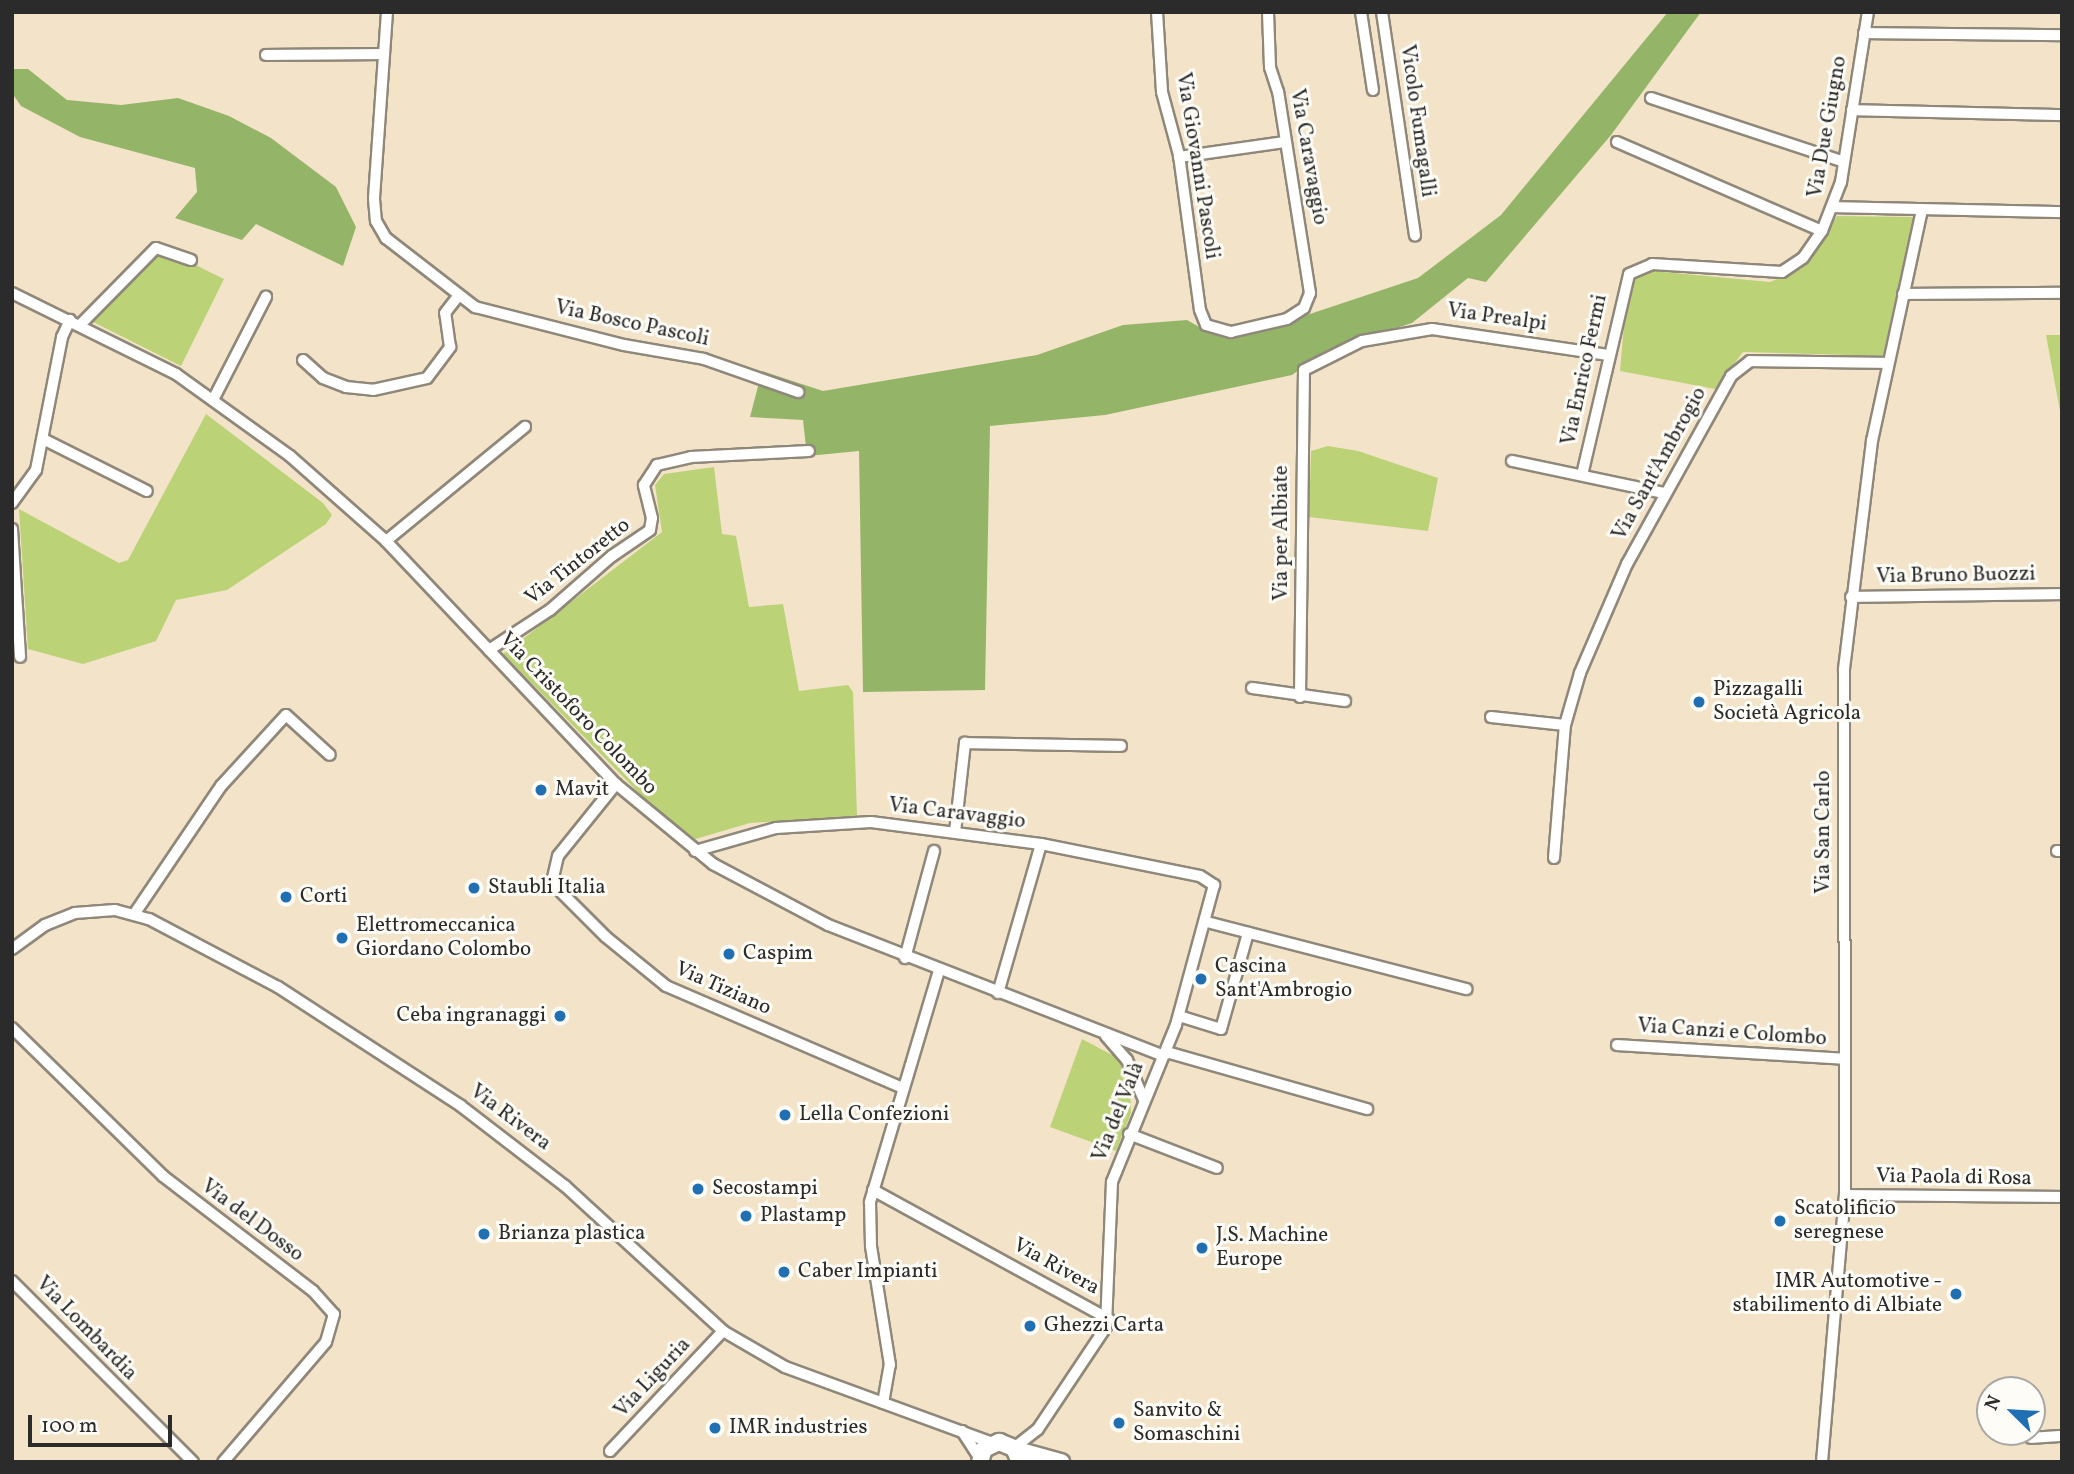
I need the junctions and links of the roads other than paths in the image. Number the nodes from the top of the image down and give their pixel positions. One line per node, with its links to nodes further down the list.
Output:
1 (387, 12): 9 (street, Via Bosco Pascoli)
2 (1157, 12): 17 (street, Via Giovanni Pascoli)
3 (1268, 12): 15 (street, Via Caravaggio)
4 (1361, 12): 11 (street)
5 (1382, 12): 23 (street, Vicolo Fumagalli)
6 (1868, 12): 7 (street, Via Due Giugno)
7 (1864, 33): 8 (street); 13 (street, Via Due Giugno)
8 (2062, 35)
9 (384, 54): 10 (street); 29 (street, Via Bosco Pascoli)
10 (266, 55)
11 (1373, 90)
12 (1651, 98): 18 (street)
13 (1852, 110): 14 (street); 18 (street, Via Due Giugno)
14 (2062, 115)
15 (1285, 142): 17 (street); 32 (street, Via Caravaggio)
16 (1617, 142): 22 (street)
17 (1179, 157): 32 (street, Via Giovanni Pascoli)
18 (1844, 162): 19 (street, Via Due Giugno)
19 (1834, 207): 20 (street); 22 (street, Via Due Giugno)
20 (1922, 209): 21 (street); 28 (street, Via San Carlo)
21 (2062, 212)
22 (1822, 231): 25 (street, Via Due Giugno)
23 (1415, 236)
24 (191, 260): 31 (street)
25 (1629, 274): 33 (street, Via Enrico Fermi)
26 (12, 293): 31 (street, Via Cristoforo Colombo)
27 (2062, 293): 28 (street)
28 (1903, 294): 35 (street, Via San Carlo)
29 (459, 295): 34 (street); 37 (street, Via Bosco Pascoli)
30 (266, 297): 38 (street)
31 (75, 322): 38 (street, Via Cristoforo Colombo); 40 (street)
32 (1206, 325)
33 (1608, 355): 36 (street, Via Prealpi); 43 (street, Via Enrico Fermi)
34 (303, 360)
35 (1888, 363): 45 (street, Via Sant'Ambrogio); 50 (street, Via San Carlo)
36 (1304, 370): 54 (street, Via per Albiate)
37 (798, 391)
38 (214, 398): 48 (street, Via Cristoforo Colombo)
39 (526, 426): 48 (street)
40 (43, 439): 44 (street); 46 (street)
41 (809, 451): 51 (street, Via Tintoretto)
42 (1513, 461): 43 (street)
43 (1582, 475): 45 (street)
44 (148, 491)
45 (1664, 493): 57 (street, Via Sant'Ambrogio)
46 (12, 503)
47 (12, 529): 52 (street)
48 (386, 541): 51 (street, Via Cristoforo Colombo)
49 (2062, 594): 50 (street, Via Bruno Buozzi)
50 (1851, 597): 80 (street, Via San Carlo)
51 (489, 650): 60 (street, Via Cristoforo Colombo)
52 (20, 657)
53 (1252, 688): 54 (street)
54 (1300, 697): 55 (street)
55 (1345, 701)
56 (1491, 717): 57 (street)
57 (1565, 724): 65 (street)
58 (1121, 746): 61 (street)
59 (330, 755): 67 (street)
60 (616, 784): 63 (street, Via Cristoforo Colombo); 81 (street, Via Tiziano)
61 (955, 832): 62 (street, Via Caravaggio); 63 (street, Via Caravaggio)
62 (1041, 844): 66 (street, Via Caravaggio); 74 (street)
63 (695, 851): 71 (street, Via Cristoforo Colombo)
64 (934, 851): 71 (street)
65 (1554, 858)
66 (1212, 883): 68 (street, Via del Valà)
67 (135, 913): 70 (street, Via Rivera); 91 (street, Via Rivera)
68 (1206, 922): 69 (street); 75 (street, Via del Valà)
69 (1248, 933): 73 (street); 75 (street)
70 (12, 949)
71 (905, 958): 72 (street, Via Cristoforo Colombo)
72 (939, 971): 74 (street, Via Cristoforo Colombo); 81 (street)
73 (1467, 989)
74 (998, 993): 77 (street, Via Cristoforo Colombo)
75 (1179, 1016): 79 (street, Via del Valà)
76 (12, 1028): 101 (street, Via del Dosso)
77 (1104, 1034): 79 (street); 82 (street, Via Cristoforo Colombo)
78 (1617, 1045): 80 (street, Via Canzi e Colombo)
79 (1161, 1055): 82 (street, Via del Valà); 83 (street)
80 (1843, 1059): 87 (street, Via San Carlo)
81 (901, 1087): 86 (street)
82 (1144, 1100): 84 (street, Via del Valà)
83 (1367, 1109)
84 (1129, 1134): 85 (street); 90 (street, Via del Valà)
85 (1217, 1168)
86 (873, 1190): 90 (street, Via Rivera); 92 (street)
87 (1844, 1195): 88 (street, Via Paola di Rosa); 102 (street, Via San Carlo)
88 (2062, 1197)
89 (12, 1281): 100 (street, Via Lombardia)
90 (1109, 1319): 93 (street)
91 (723, 1331): 92 (street, Via Rivera); 96 (street, Via Liguria)
92 (883, 1403): 94 (street, Via Rivera)
93 (1038, 1429): 97 (street); 98 (street)
94 (962, 1432): 95 (street, Via Rivera); 99 (street)
95 (993, 1443): 97 (street); 99 (street)
96 (610, 1451)
97 (1017, 1453): 98 (street)
98 (1048, 1460)
99 (980, 1461)
100 (194, 1462)
101 (223, 1462)
102 (1822, 1462)

